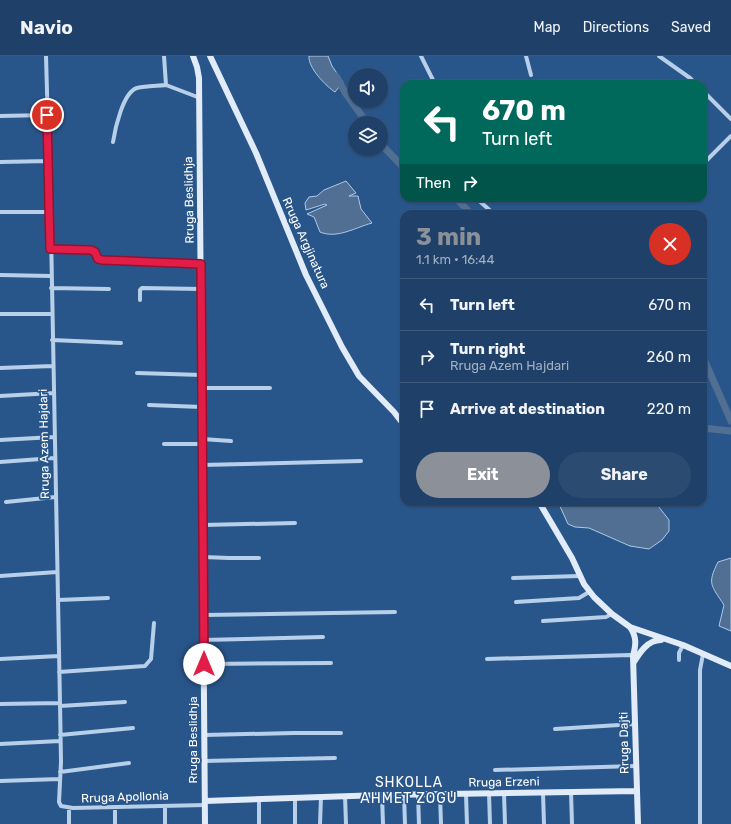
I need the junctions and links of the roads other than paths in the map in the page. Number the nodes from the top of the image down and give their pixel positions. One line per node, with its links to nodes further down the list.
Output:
1 (46, 56): 14 (street, Rruga Azem Hajdari)
2 (164, 56): 11 (street)
3 (193, 56): 13 (street, Rruga Beslidhja)
4 (210, 56): 48 (street, Rruga Argjinatura)
5 (421, 56): 9 (street)
6 (526, 56): 8 (street)
7 (659, 56): 10 (street)
8 (531, 75)
9 (433, 80)
10 (692, 80)
11 (166, 85): 13 (street); 18 (street)
12 (707, 95): 16 (street)
13 (200, 98): 27 (street, Rruga Beslidhja)
14 (47, 115): 15 (street); 19 (street, Rruga Azem Hajdari)
15 (0, 116)
16 (731, 119)
17 (731, 136): 20 (street)
18 (113, 142)
19 (48, 160): 21 (street); 25 (street, Rruga Azem Hajdari)
20 (707, 160)
21 (0, 162)
22 (480, 202): 23 (street)
23 (490, 210)
24 (0, 212): 25 (street)
25 (50, 212): 26 (street, Rruga Azem Hajdari)
26 (50, 249): 27 (street); 29 (street, Rruga Azem Hajdari)
27 (201, 264): 32 (street, Rruga Beslidhja)
28 (0, 275): 29 (street)
29 (51, 276): 30 (street, Rruga Azem Hajdari)
30 (51, 288): 31 (street); 35 (street, Rruga Azem Hajdari)
31 (109, 289)
32 (201, 289): 33 (street); 41 (street, Rruga Beslidhja)
33 (140, 300)
34 (0, 314): 35 (street)
35 (51, 314): 36 (street, Rruga Azem Hajdari)
36 (52, 340): 37 (street); 38 (street, Rruga Azem Hajdari)
37 (121, 343)
38 (52, 366): 39 (street); 44 (street, Rruga Azem Hajdari)
39 (0, 368)
40 (137, 373): 41 (street)
41 (202, 375): 42 (street, Rruga Beslidhja)
42 (202, 388): 43 (street); 47 (street, Rruga Beslidhja)
43 (270, 388)
44 (53, 393): 45 (street); 49 (street, Rruga Azem Hajdari)
45 (0, 396)
46 (149, 405): 47 (street)
47 (202, 407): 52 (street, Rruga Beslidhja)
48 (400, 421)
49 (54, 437): 50 (street); 54 (street, Rruga Azem Hajdari)
50 (0, 440)
51 (230, 441): 52 (street)
52 (202, 442): 53 (street); 57 (street, Rruga Beslidhja)
53 (164, 444)
54 (54, 458): 56 (street); 58 (street, Rruga Azem Hajdari)
55 (361, 461): 57 (street)
56 (0, 462)
57 (202, 465): 62 (street, Rruga Beslidhja)
58 (55, 497): 59 (street); 65 (street, Rruga Azem Hajdari)
59 (6, 502)
60 (541, 506): 67 (street)
61 (294, 523): 62 (street)
62 (203, 525): 63 (street, Rruga Beslidhja)
63 (203, 557): 64 (street); 75 (street, Rruga Beslidhja)
64 (259, 558)
65 (57, 572): 66 (street); 71 (street, Rruga Azem Hajdari)
66 (0, 576)
67 (580, 576): 68 (street); 69 (street)
68 (513, 578)
69 (589, 592): 72 (street); 74 (street)
70 (108, 598): 71 (street)
71 (58, 600): 87 (street, Rruga Azem Hajdari)
72 (516, 602)
73 (395, 612): 75 (street)
74 (612, 614): 76 (street); 78 (street)
75 (203, 615): 81 (street, Rruga Beslidhja)
76 (542, 621)
77 (154, 623): 95 (street)
78 (630, 628): 79 (street); 82 (street)
79 (645, 633): 82 (street); 83 (street); 84 (street)
80 (323, 637): 81 (street)
81 (204, 640): 93 (street, Rruga Beslidhja)
82 (636, 640): 84 (street); 90 (street, Rruga Dajti)
83 (662, 640): 84 (street); 85 (street)
84 (648, 645): 90 (street)
85 (683, 646): 86 (street); 91 (street)
86 (703, 654): 94 (street); 151 (street)
87 (59, 656): 88 (street); 95 (street, Rruga Azem Hajdari)
88 (0, 659)
89 (487, 659): 90 (street)
90 (633, 659): 99 (street, Rruga Dajti)
91 (679, 660)
92 (331, 663): 93 (street)
93 (204, 664): 104 (street, Rruga Beslidhja)
94 (731, 666)
95 (59, 672): 98 (street, Rruga Azem Hajdari)
96 (125, 702): 98 (street)
97 (0, 704): 98 (street)
98 (60, 705): 103 (street, Rruga Azem Hajdari)
99 (635, 724): 101 (street); 110 (street, Rruga Dajti)
100 (133, 728): 103 (street)
101 (555, 729)
102 (341, 733): 104 (street)
103 (60, 735): 105 (street, Rruga Azem Hajdari)
104 (204, 735): 108 (street, Rruga Beslidhja)
105 (60, 742): 106 (street); 112 (street, Rruga Azem Hajdari)
106 (0, 744)
107 (335, 758): 108 (street)
108 (204, 761): 129 (street, Rruga Beslidhja)
109 (129, 763): 112 (street)
110 (636, 766): 111 (street); 115 (street, Rruga Dajti)
111 (495, 770)
112 (60, 772): 113 (street, Rruga Azem Hajdari)
113 (60, 779): 114 (street); 131 (street, Rruga Azem Hajdari)
114 (0, 781)
115 (636, 791): 116 (street, Rruga Erzeni); 150 (street, Rruga Dajti)
116 (571, 792): 119 (street, Rruga Erzeni); 149 (street)
117 (489, 793): 118 (street, Rruga Erzeni); 121 (street, Rruga Erzeni); 146 (street)
118 (504, 793): 119 (street, Rruga Erzeni); 147 (street)
119 (543, 793): 148 (street)
120 (440, 794): 121 (street, Rruga Erzeni); 124 (street, Rruga Erzeni); 144 (street)
121 (466, 794): 145 (street)
122 (382, 795): 123 (street, Rruga Erzeni); 125 (street, Rruga Erzeni); 141 (street)
123 (404, 795): 124 (street, Rruga Erzeni); 142 (street)
124 (418, 795): 143 (street)
125 (345, 796): 126 (street, Rruga Erzeni); 140 (street)
126 (321, 797): 127 (street, Rruga Erzeni); 139 (street)
127 (295, 799): 128 (street, Rruga Erzeni); 138 (street)
128 (259, 800): 129 (street, Rruga Erzeni); 137 (street)
129 (205, 803): 130 (street, Rruga Apollonia); 136 (street, Rruga Beslidhja)
130 (165, 806): 132 (street, Rruga Apollonia); 135 (street)
131 (69, 808): 132 (street, Rruga Apollonia); 133 (street)
132 (115, 808): 134 (street)
133 (69, 824)
134 (115, 824)
135 (165, 824)
136 (205, 824)
137 (259, 824)
138 (295, 824)
139 (320, 824)
140 (346, 824)
141 (383, 824)
142 (405, 824)
143 (419, 824)
144 (441, 824)
145 (467, 824)
146 (490, 824)
147 (505, 824)
148 (544, 824)
149 (572, 824)
150 (638, 824)
151 (700, 824)

